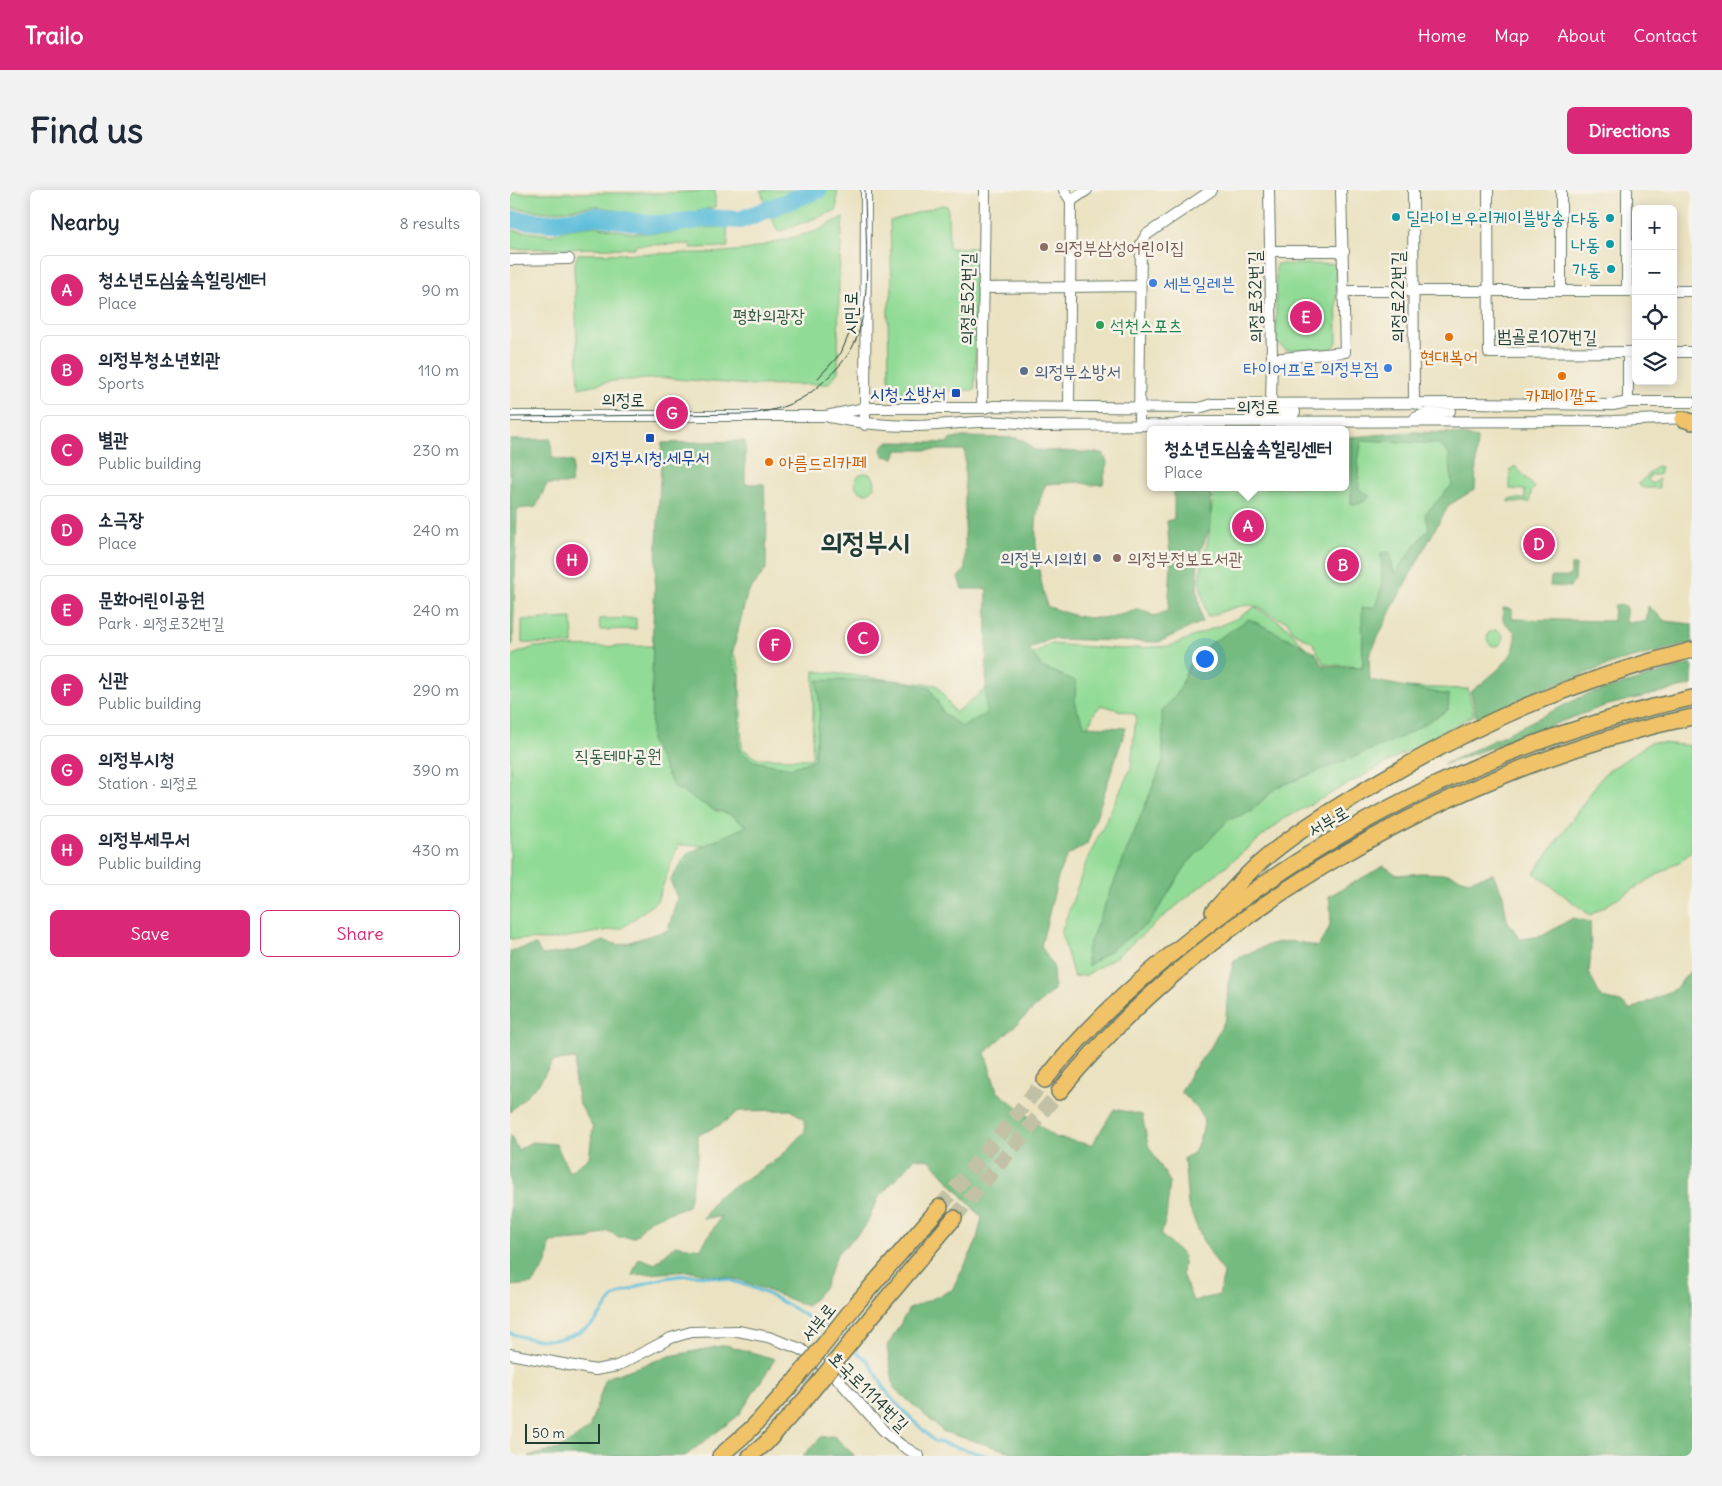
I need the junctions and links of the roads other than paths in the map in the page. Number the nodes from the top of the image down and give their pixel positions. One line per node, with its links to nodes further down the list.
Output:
1 (866, 190): 37 (street, 시민로)
2 (985, 190): 18 (street, 의정로52번길)
3 (1064, 190): 12 (street)
4 (1087, 190): 12 (street)
5 (1269, 190): 13 (street, 의정로32번길)
6 (1341, 190): 14 (street)
7 (1413, 190): 21 (street, 의정로22번길)
8 (1488, 190): 22 (street, 범골로107번길)
9 (1561, 190): 23 (street)
10 (1626, 190): 24 (street)
11 (1209, 191): 17 (street)
12 (1071, 201): 19 (street)
13 (1270, 251): 14 (street); 30 (street, 의정로32번길)
14 (1344, 251): 20 (street)
15 (569, 259): 16 (street)
16 (510, 260)
17 (1140, 286): 19 (street); 36 (street)
18 (984, 288): 19 (street); 38 (street, 의정로52번길)
19 (1070, 288): 35 (street)
20 (1344, 291): 21 (street); 30 (street)
21 (1414, 291): 22 (street); 33 (street, 의정로22번길)
22 (1489, 291): 23 (street); 27 (street, 범골로107번길)
23 (1561, 291): 24 (street)
24 (1631, 291)
25 (1677, 291): 26 (street)
26 (1692, 291)
27 (1632, 352): 31 (street)
28 (1677, 352): 29 (street)
29 (1692, 352)
30 (1272, 359): 34 (street, 의정로32번길)
31 (1628, 402): 32 (street, 의정로); 33 (street, 의정로)
32 (1692, 402)
33 (1414, 403): 34 (street, 의정로); 42 (street)
34 (1271, 404): 36 (street, 의정로); 43 (street)
35 (1069, 406): 36 (street, 의정로); 38 (street, 의정로)
36 (1138, 407): 45 (street)
37 (866, 408): 38 (street, 의정로); 40 (street, 의정로); 44 (street, 시민로)
38 (982, 408)
39 (510, 416): 40 (street, 의정로)
40 (826, 416): 44 (street, 의정로)
41 (1689, 419): 42 (street, 의정로)
42 (1406, 421): 43 (street, 의정로)
43 (1241, 422): 45 (street, 의정로)
44 (865, 425): 45 (street, 의정로)
45 (1139, 425)
46 (1692, 650): 49 (highway)
47 (1692, 698): 49 (highway, 서부로)
48 (1692, 717): 51 (highway, 서부로)
49 (1177, 949): 50 (highway, 서부로)
50 (1045, 1080)
51 (1059, 1092)
52 (940, 1206): 55 (highway, 서부로, bridge)
53 (954, 1218): 56 (highway, bridge)
54 (510, 1354): 57 (street, 호국로1114번길)
55 (721, 1454)
56 (750, 1456)
57 (919, 1456)

